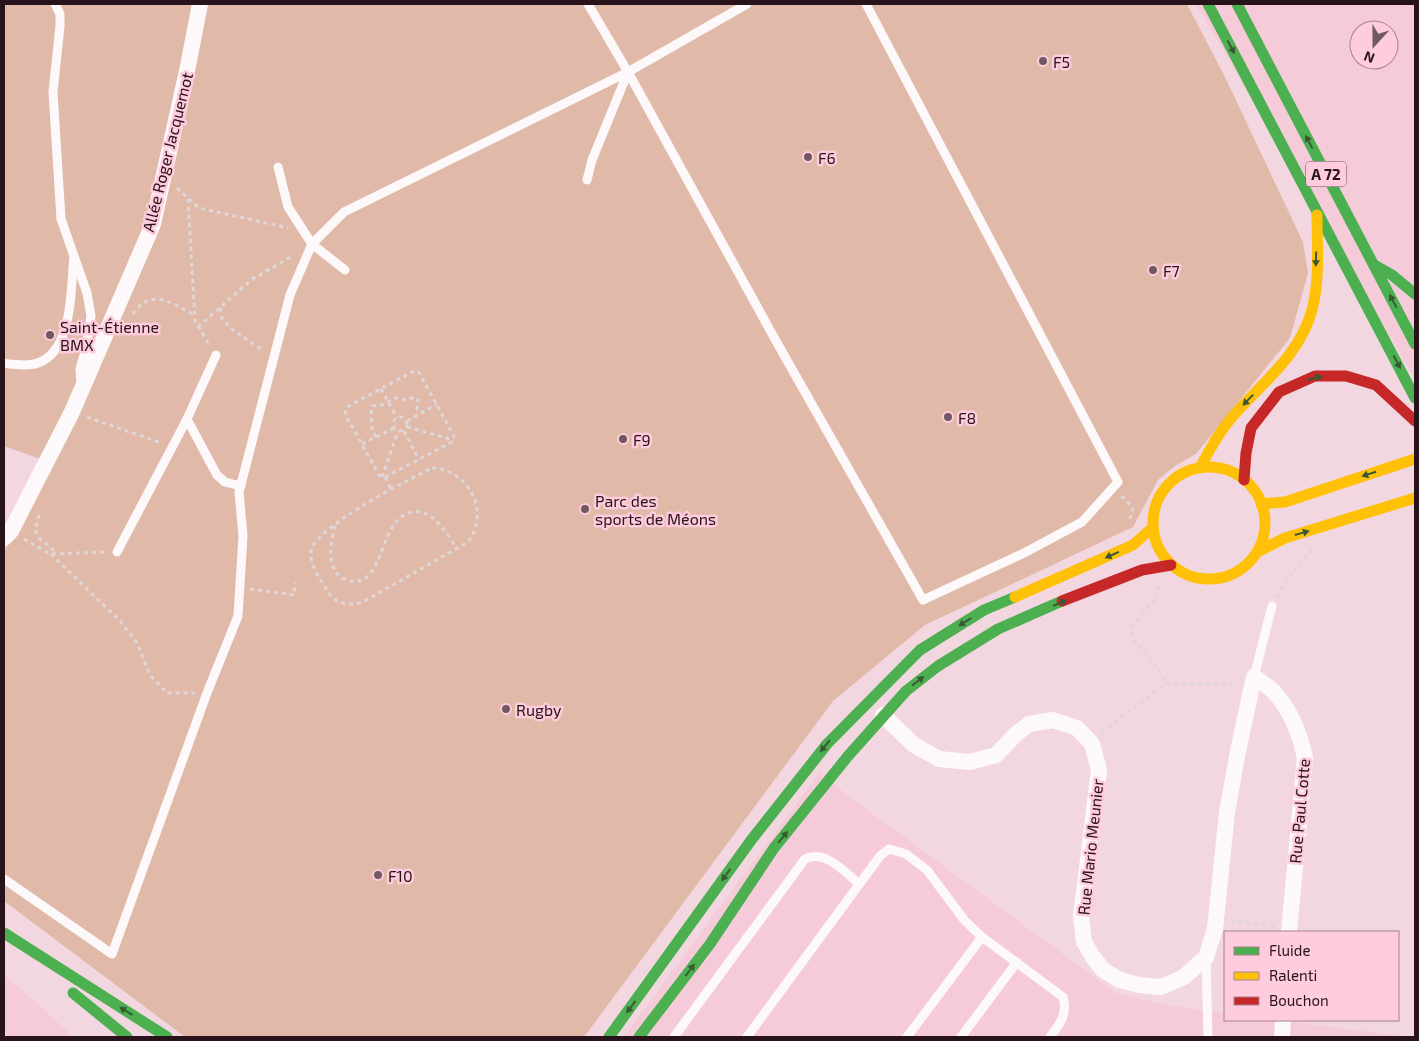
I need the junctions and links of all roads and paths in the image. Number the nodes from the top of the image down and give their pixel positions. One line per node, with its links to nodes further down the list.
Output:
1 (56, 4): 16 (lane)
2 (200, 4): 10 (street, Allée Roger Jacquemot)
3 (588, 4): 8 (lane)
4 (747, 4): 8 (lane)
5 (866, 4): 56 (lane)
6 (1208, 4): 13 (main road, A 72, one-way to 13)
7 (1237, 4): 17 (main road, A 72, one-way to 7)
8 (628, 72): 11 (lane); 15 (lane); 56 (lane)
9 (278, 167): 15 (lane)
10 (164, 176): 12 (path); 29 (street, Allée Roger Jacquemot)
11 (587, 180)
12 (188, 198): 14 (path); 21 (path)
13 (1317, 210): 30 (main road, A 72, one-way to 30); 51 (main road, one-way to 51)
14 (290, 228)
15 (312, 244): 18 (lane); 20 (path); 26 (lane)
16 (74, 255): 27 (lane); 29 (lane)
17 (1374, 266): 19 (main road); 24 (main road, A 72, one-way to 17)
18 (345, 270)
19 (1415, 294)
20 (220, 308): 23 (path); 26 (path)
21 (194, 315): 22 (path); 23 (path)
22 (129, 321)
23 (198, 326): 25 (path)
24 (1415, 344)
25 (216, 355): 37 (lane)
26 (274, 358): 54 (lane)
27 (4, 363)
28 (381, 389): 31 (path); 32 (path); 47 (path)
29 (81, 391): 63 (street, Allée Roger Jacquemot)
30 (1415, 398)
31 (388, 402): 34 (path); 36 (path); 45 (path)
32 (437, 404): 34 (path); 46 (path)
33 (86, 411): 35 (path)
34 (419, 414): 38 (path)
35 (84, 416): 40 (path); 48 (path)
36 (396, 418): 38 (path); 42 (path)
37 (187, 420): 48 (lane); 54 (lane)
38 (407, 421): 41 (path)
39 (1415, 421): 53 (main road, one-way to 39)
40 (82, 422)
41 (407, 427): 44 (path); 46 (path)
42 (394, 428): 43 (path); 45 (path)
43 (398, 431): 44 (path); 52 (path)
44 (404, 431): 50 (path)
45 (376, 437): 47 (path)
46 (454, 440): 50 (path)
47 (362, 444): 52 (path)
48 (172, 447): 66 (lane)
49 (1415, 459): 58 (main road, one-way to 58)
50 (419, 460): 52 (path)
51 (1200, 468): 53 (main road); 62 (main road)
52 (383, 477): 55 (path)
53 (1244, 480): 58 (main road)
54 (241, 486): 77 (lane)
55 (391, 489): 61 (path); 65 (path)
56 (1105, 497): 60 (path)
57 (1415, 498): 67 (main road, one-way to 57)
58 (1261, 504): 67 (main road)
59 (42, 508): 68 (path)
60 (1128, 524)
61 (335, 525): 65 (path); 65 (path)
62 (1152, 528): 70 (main road); 91 (main road, one-way to 91)
63 (7, 534): 69 (path)
64 (1313, 548): 74 (path)
65 (456, 549)
66 (117, 552): 68 (path)
67 (1257, 552): 70 (main road)
68 (57, 553): 69 (path)
69 (51, 554): 77 (path)
70 (1171, 565): 78 (main road, one-way to 70)
71 (295, 582): 73 (path)
72 (1153, 585): 76 (path)
73 (253, 589)
74 (1272, 606): 75 (lane)
75 (1253, 681): 76 (path); 82 (street, Rue Mario Meunier); 83 (street, Rue Paul Cotte)
76 (1166, 683): 79 (path)
77 (207, 693): 80 (lane)
78 (883, 715): 79 (street); 92 (main road, one-way to 78)
79 (1090, 741): 86 (street, Rue Mario Meunier)
80 (4, 879)
81 (859, 884): 85 (lane); 93 (lane); 94 (lane)
82 (1217, 906): 83 (path); 86 (street, Rue Mario Meunier)
83 (1289, 930)
84 (4, 935): 89 (main road); 90 (main road, one-way to 84)
85 (982, 937): 87 (lane); 95 (lane)
86 (1206, 957): 98 (lane)
87 (1017, 962): 96 (lane); 97 (lane)
88 (1283, 1021): 99 (street)
89 (127, 1037)
90 (167, 1037)
91 (609, 1037)
92 (639, 1037)
93 (674, 1037)
94 (747, 1037)
95 (907, 1037)
96 (961, 1037)
97 (1050, 1037)
98 (1208, 1037)
99 (1282, 1037)

